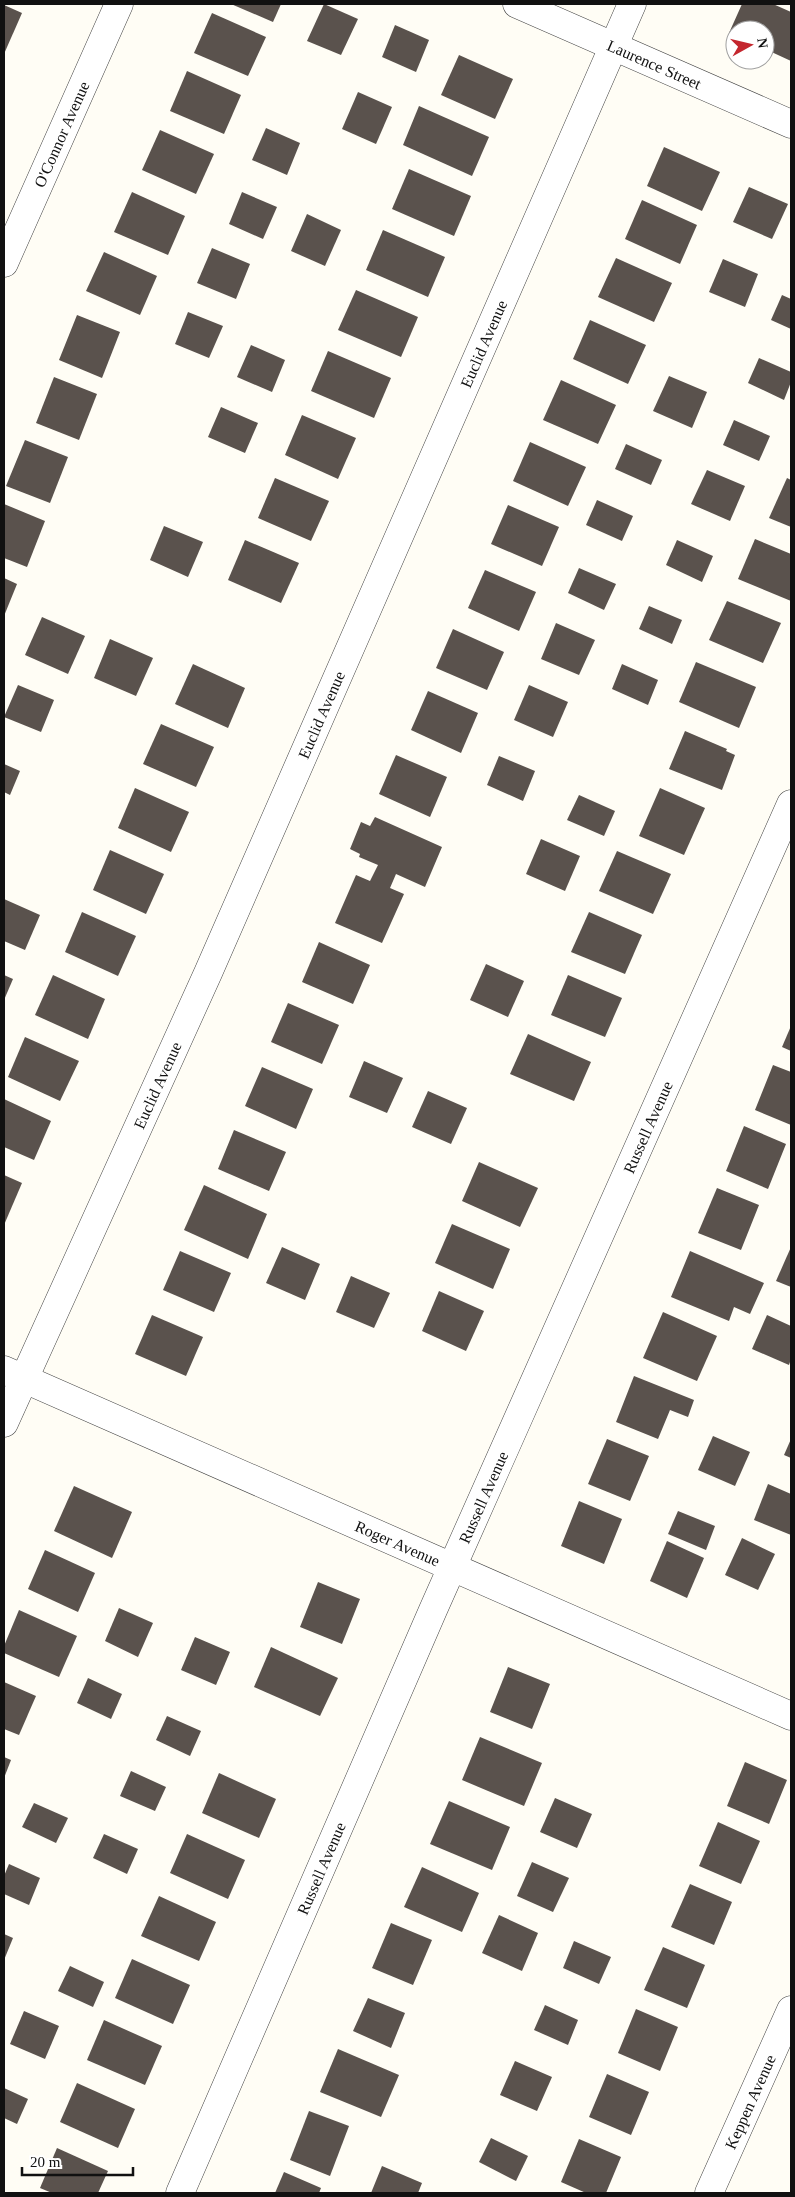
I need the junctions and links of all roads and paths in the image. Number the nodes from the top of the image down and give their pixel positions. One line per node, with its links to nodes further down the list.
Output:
1 (119, 4): 6 (street, O'Connor Avenue)
2 (517, 4): 4 (street, Laurence Street)
3 (632, 4): 4 (street, Euclid Avenue)
4 (613, 46): 5 (street, Laurence Street); 8 (street, Euclid Avenue)
5 (791, 124)
6 (4, 263)
7 (791, 804): 10 (street, Russell Avenue)
8 (14, 1374): 9 (street, Euclid Avenue); 10 (street, Roger Avenue)
9 (4, 1422)
10 (452, 1567): 11 (street, Roger Avenue); 13 (street, Russell Avenue)
11 (791, 1716)
12 (791, 2010): 14 (street, Keppen Avenue)
13 (180, 2193)
14 (710, 2193)

